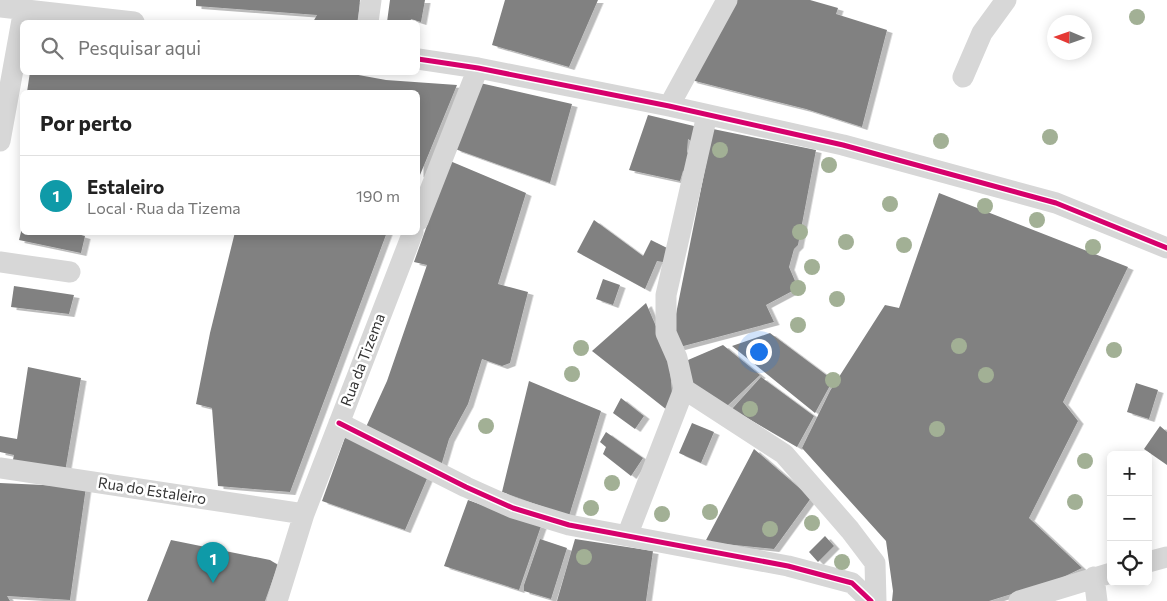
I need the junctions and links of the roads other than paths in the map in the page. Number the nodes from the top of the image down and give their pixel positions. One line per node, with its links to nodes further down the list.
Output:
1 (371, 0): 8 (street)
2 (727, 0): 13 (street)
3 (1006, 0): 12 (street)
4 (0, 7): 5 (street)
5 (24, 9): 6 (street); 7 (street)
6 (22, 20)
7 (117, 20)
8 (368, 20)
9 (20, 31): 15 (street)
10 (420, 59): 11 (street)
11 (478, 68): 13 (street); 16 (street)
12 (963, 77)
13 (669, 106): 14 (street)
14 (707, 115): 18 (street); 21 (street)
15 (0, 142)
16 (420, 216)
17 (412, 235): 22 (street, Rua da Tizema)
18 (1167, 248)
19 (0, 262): 20 (street)
20 (70, 272)
21 (684, 389): 25 (street); 31 (street)
22 (339, 422): 24 (street, Rua da Tizema); 25 (street)
23 (0, 468): 24 (street, Rua do Estaleiro)
24 (304, 514): 29 (street, Rua da Tizema)
25 (627, 536): 30 (street)
26 (1167, 557): 27 (street)
27 (1152, 561)
28 (1102, 575): 32 (street); 33 (street)
29 (277, 601)
30 (871, 601)
31 (876, 601)
32 (1019, 601)
33 (1096, 601)

